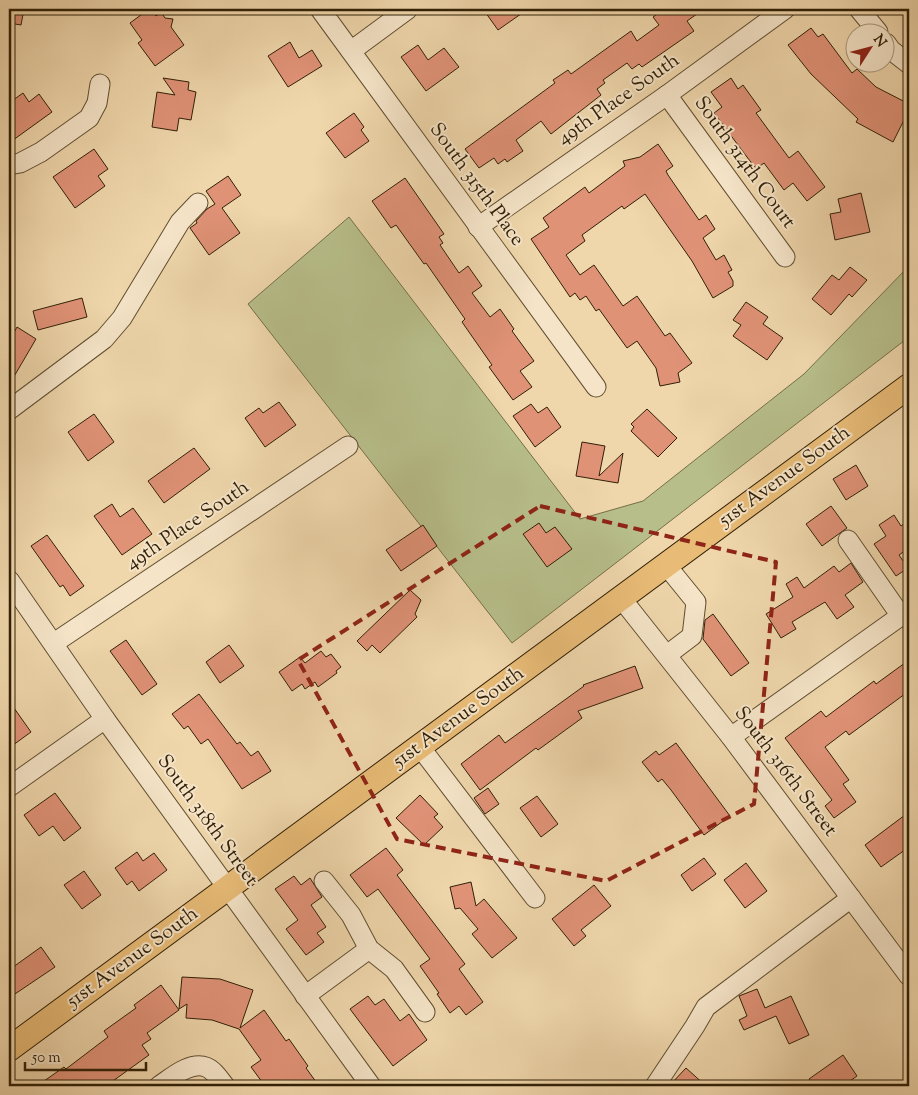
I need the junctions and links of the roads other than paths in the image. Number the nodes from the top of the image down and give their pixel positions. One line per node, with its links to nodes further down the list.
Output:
1 (320, 9): 6 (street, South 315th Place)
2 (408, 9): 6 (street)
3 (785, 9): 10 (street, 49th Place South)
4 (859, 9): 5 (street)
5 (870, 22)
6 (351, 51): 13 (street, South 315th Place)
7 (896, 54): 8 (street)
8 (909, 64)
9 (100, 84): 11 (street)
10 (667, 95): 13 (street, 49th Place South); 14 (street, South 314th Court)
11 (9, 165)
12 (198, 203): 17 (street)
13 (478, 227): 16 (street, South 315th Place)
14 (785, 257)
15 (909, 386): 20 (main road, 51st Avenue South)
16 (596, 387)
17 (9, 410)
18 (348, 446): 24 (street, 49th Place South)
19 (848, 540): 23 (street)
20 (666, 565): 22 (main road, 51st Avenue South); 25 (street)
21 (9, 580): 24 (street, South 318th Street)
22 (621, 598): 25 (street, South 316th Street); 28 (main road, 51st Avenue South)
23 (905, 613): 27 (street)
24 (54, 643): 26 (street, South 318th Street)
25 (666, 655): 27 (street, South 316th Street)
26 (106, 719): 29 (street); 31 (street, South 318th Street)
27 (732, 737): 33 (street, South 316th Street)
28 (420, 747): 31 (main road, 51st Avenue South); 32 (street)
29 (9, 787)
30 (324, 881): 34 (street)
31 (228, 888): 36 (street, South 318th Street); 38 (main road, 51st Avenue South)
32 (535, 898)
33 (851, 898): 35 (street, South 316th Street); 42 (street)
34 (369, 949): 36 (street); 37 (street)
35 (907, 970)
36 (305, 996): 41 (street, South 318th Street)
37 (424, 1012)
38 (9, 1049)
39 (159, 1086): 40 (street)
40 (225, 1086)
41 (371, 1086)
42 (656, 1086)

